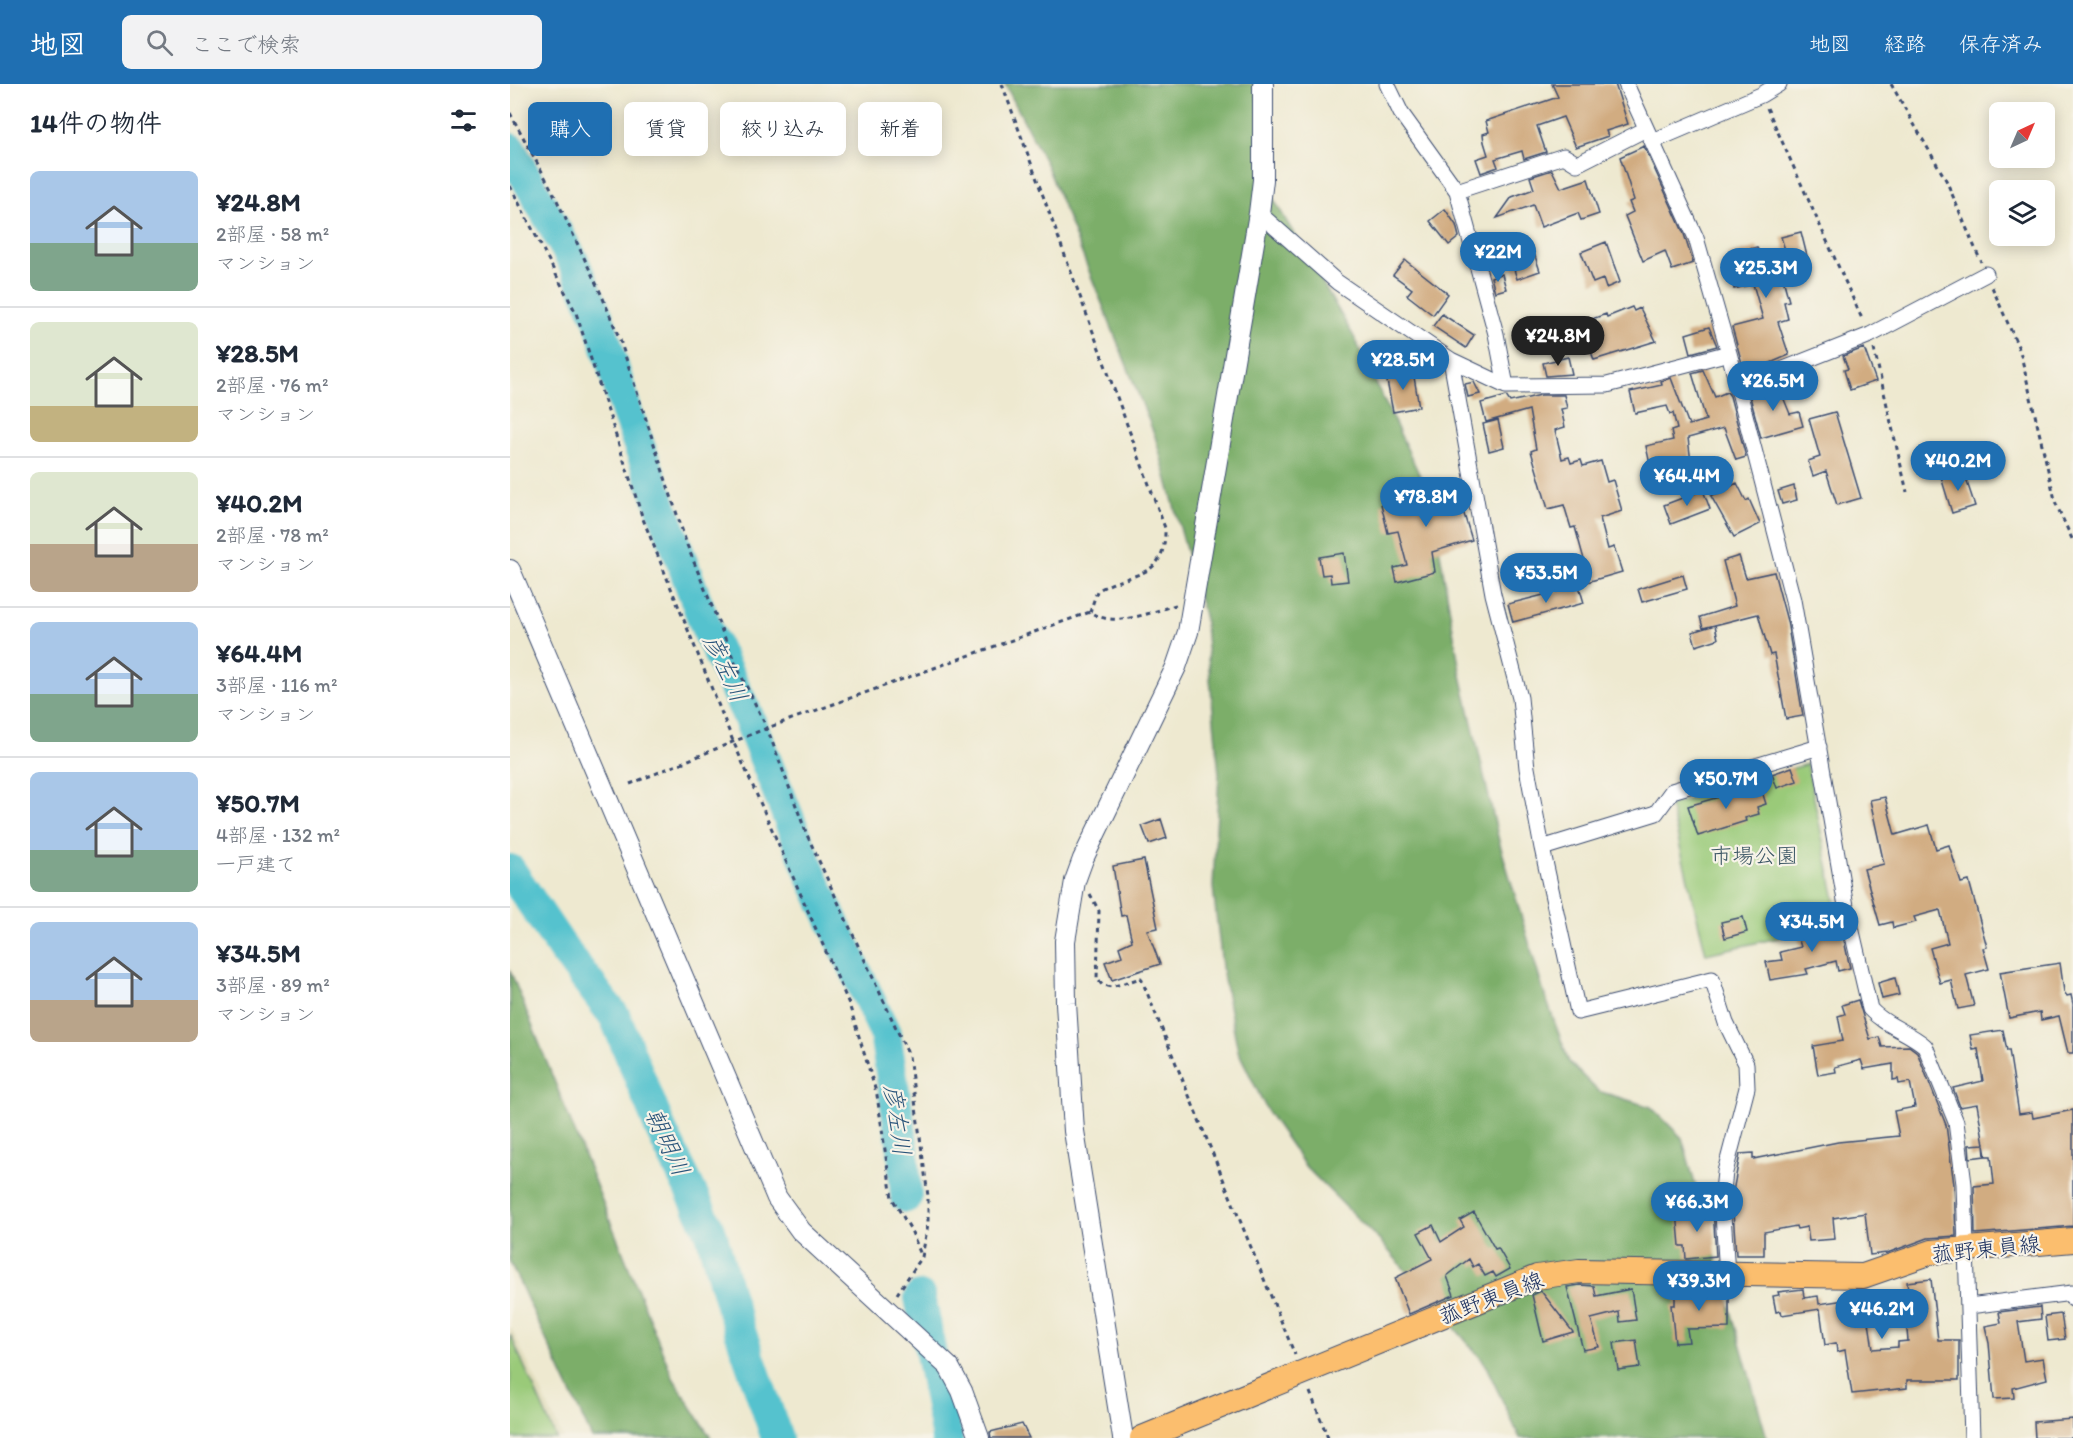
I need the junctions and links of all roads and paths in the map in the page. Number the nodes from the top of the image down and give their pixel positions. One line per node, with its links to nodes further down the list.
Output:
1 (1002, 84): 23 (path)
2 (1263, 84): 12 (street)
3 (1387, 84): 11 (street)
4 (1626, 84): 9 (street)
5 (1779, 84): 7 (street)
6 (1891, 84): 13 (path)
7 (1761, 95): 9 (street); 14 (path)
8 (510, 113): 24 (path)
9 (1649, 135): 11 (street); 15 (street)
10 (510, 186): 25 (path)
11 (1457, 191): 17 (street)
12 (1259, 213): 16 (street); 22 (street)
13 (1986, 274): 14 (street); 20 (path)
14 (1870, 335): 18 (street); 19 (path)
15 (1729, 353): 17 (street); 18 (street)
16 (1451, 360): 17 (street); 28 (street)
17 (1506, 386)
18 (1736, 388): 26 (street)
19 (1907, 492)
20 (2073, 541)
21 (510, 570): 36 (street)
22 (1195, 600): 23 (path); 29 (street)
23 (1090, 612): 24 (path)
24 (766, 728): 25 (path); 32 (path)
25 (733, 741): 27 (path); 32 (path)
26 (1819, 747): 28 (street); 31 (street)
27 (630, 784)
28 (1542, 848): 33 (street)
29 (1075, 881): 37 (path); 39 (street)
30 (2073, 1240): 31 (main road, 菰野東員線)
31 (1968, 1251): 33 (main road, 菰野東員線); 35 (street)
32 (922, 1257): 36 (path)
33 (1727, 1274): 37 (main road, 菰野東員線)
34 (2073, 1299): 35 (street)
35 (1969, 1306): 42 (street)
36 (885, 1311): 38 (street)
37 (1302, 1374): 40 (main road, 菰野東員線); 41 (path)
38 (979, 1438)
39 (1123, 1438)
40 (1142, 1438)
41 (1328, 1438)
42 (1972, 1438)

